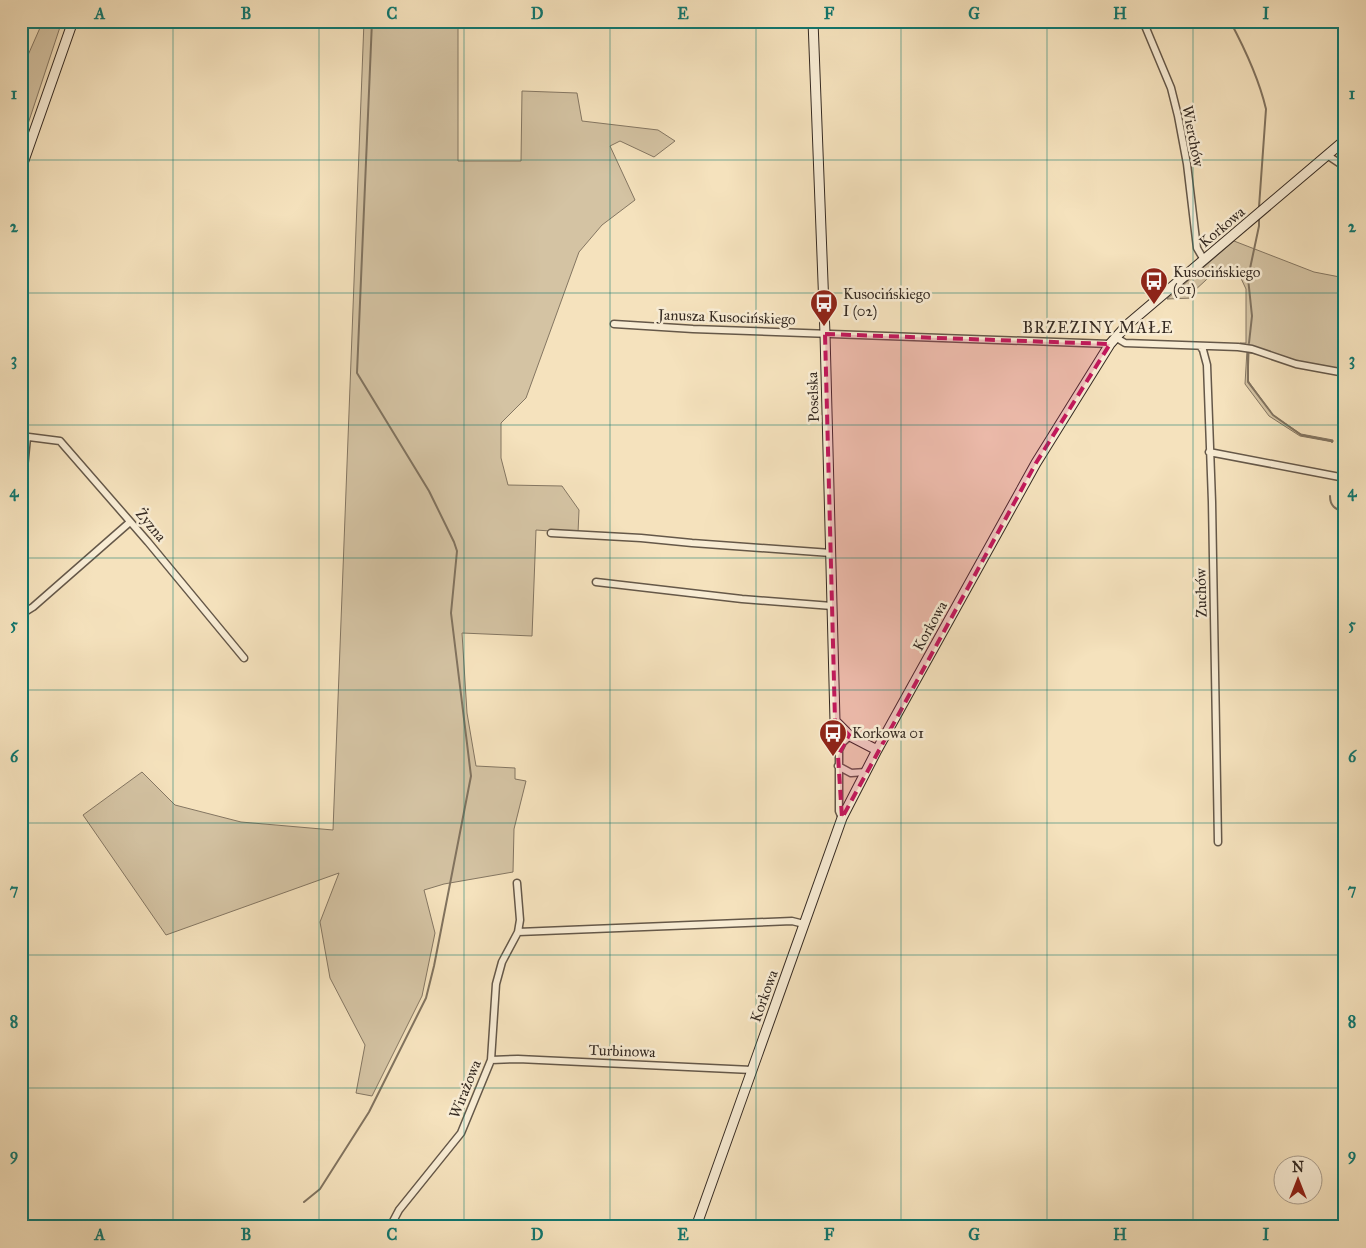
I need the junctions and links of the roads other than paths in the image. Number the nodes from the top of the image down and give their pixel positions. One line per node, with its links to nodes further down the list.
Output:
1 (73, 21): 7 (street)
2 (813, 21): 10 (street, Poselska)
3 (1143, 21): 8 (street, Wierchów)
4 (1345, 140): 5 (street, Korkowa)
5 (1327, 155): 6 (street); 8 (street, Korkowa)
6 (1345, 167)
7 (21, 168)
8 (1204, 260): 11 (street, Korkowa)
9 (614, 324): 10 (street, Janusza Kusocińskiego)
10 (825, 334): 11 (street, Janusza Kusocińskiego); 20 (street, Poselska)
11 (1113, 341): 12 (street, Janusza Kusocińskiego); 26 (street, Korkowa)
12 (1200, 346): 13 (street, Janusza Kusocińskiego); 15 (street, Zuchów)
13 (1345, 373)
14 (24, 436): 17 (street); 18 (street, Żyzna)
15 (1209, 452): 16 (street); 30 (street, Zuchów)
16 (1345, 478)
17 (21, 499)
18 (130, 522): 23 (street); 24 (street, Żyzna)
19 (551, 533): 20 (street)
20 (831, 553): 22 (street, Poselska)
21 (596, 582): 22 (street)
22 (832, 606): 25 (street, Poselska)
23 (21, 612)
24 (244, 658)
25 (850, 736): 26 (street, Poselska); 27 (street)
26 (877, 750): 28 (street, Korkowa)
27 (838, 766): 28 (street); 29 (street)
28 (866, 772): 29 (street, Korkowa)
29 (842, 818): 32 (street, Korkowa)
30 (1218, 842)
31 (517, 883): 33 (street, Wirażowa)
32 (804, 924): 33 (street); 35 (street, Korkowa)
33 (518, 932): 34 (street, Wirażowa)
34 (491, 1060): 35 (street, Turbinowa); 36 (street, Wirażowa)
35 (752, 1070): 37 (street, Korkowa)
36 (390, 1227)
37 (696, 1227)

